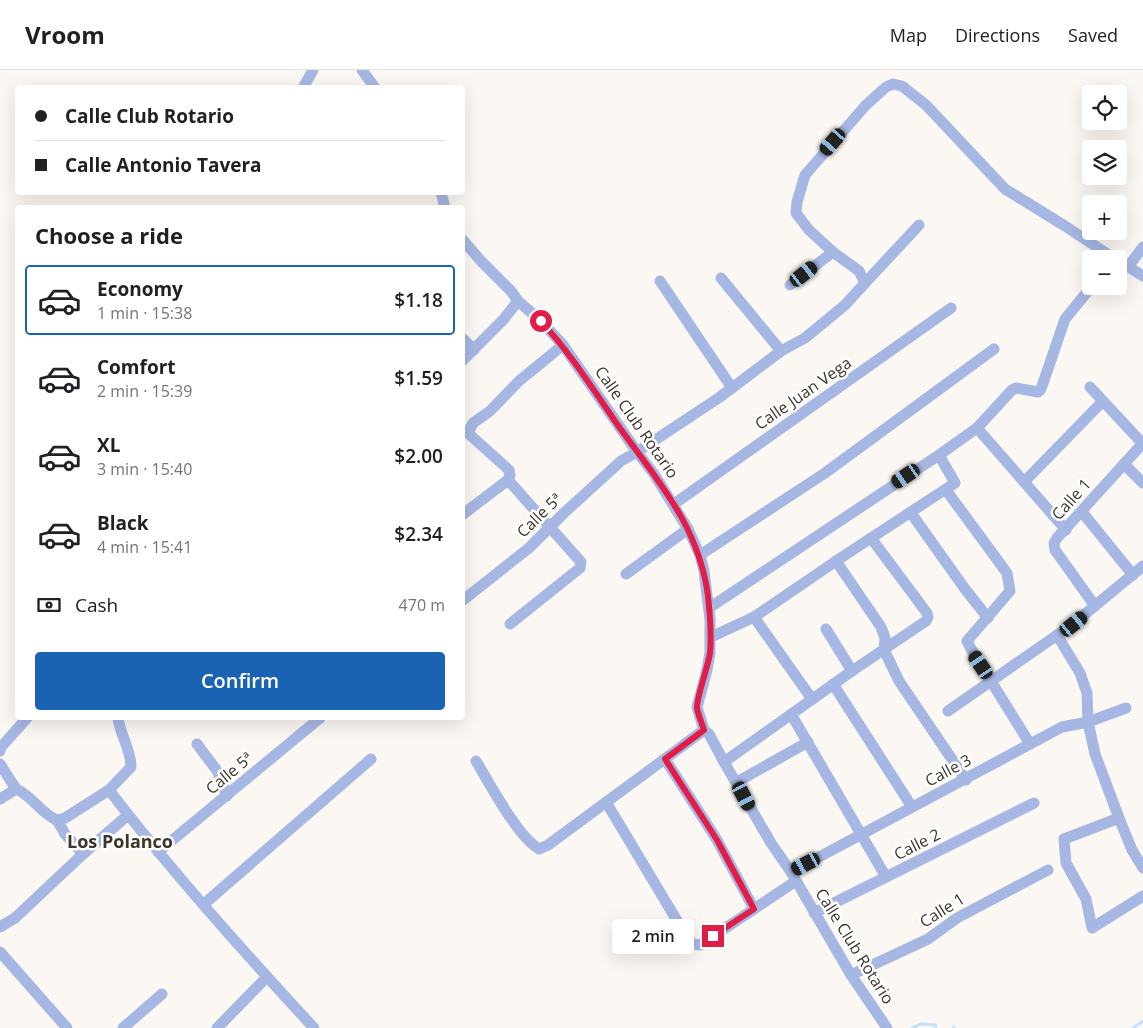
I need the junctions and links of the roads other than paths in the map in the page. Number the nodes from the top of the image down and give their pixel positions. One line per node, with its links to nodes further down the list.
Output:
1 (313, 70): 3 (street)
2 (362, 70): 4 (street)
3 (305, 85)
4 (373, 85)
5 (919, 225): 15 (street, Calle 5ª)
6 (465, 242): 18 (street, Calle Club Rotario)
7 (1143, 247): 10 (street)
8 (1102, 250): 9 (street)
9 (833, 252): 15 (street); 16 (street)
10 (1127, 261)
11 (1127, 266): 12 (street)
12 (1143, 276)
13 (721, 278): 24 (street)
14 (660, 281): 27 (street)
15 (865, 283): 24 (street, Calle 5ª)
16 (790, 285)
17 (1085, 295): 30 (street)
18 (518, 301): 21 (street, Calle Club Rotario); 23 (street)
19 (951, 308): 39 (street, Calle Juan Vega)
20 (465, 341): 23 (street)
21 (563, 345): 29 (street); 32 (street, Calle Club Rotario)
22 (994, 349): 47 (street)
23 (474, 350): 25 (street)
24 (781, 351): 27 (street, Calle 5ª)
25 (465, 358)
26 (1090, 387): 28 (street)
27 (732, 388): 32 (street, Calle 5ª)
28 (1103, 401): 31 (street); 36 (street)
29 (466, 426): 35 (street)
30 (977, 428): 33 (street); 36 (street)
31 (1143, 443): 34 (street, Calle 1)
32 (637, 452): 39 (street, Calle Club Rotario); 43 (street, Calle 5ª)
33 (939, 454): 38 (street); 54 (street)
34 (1124, 464): 37 (street); 40 (street, Calle 1)
35 (508, 480): 41 (street); 43 (street)
36 (1024, 482): 45 (street)
37 (1143, 483)
38 (946, 490): 42 (street); 56 (street)
39 (674, 504): 44 (street, Calle Club Rotario)
40 (1082, 512): 45 (street, Calle 1); 51 (street)
41 (465, 513)
42 (911, 513): 46 (street); 56 (street)
43 (549, 528): 52 (street, Calle 5ª); 57 (street)
44 (688, 529): 47 (street, Calle Club Rotario); 50 (street)
45 (1066, 530): 53 (street, Calle 1)
46 (872, 538): 48 (street); 61 (street)
47 (700, 555): 54 (street, Calle Club Rotario)
48 (836, 561): 55 (street); 61 (street)
49 (1143, 566): 51 (street)
50 (626, 574)
51 (1133, 575): 53 (street)
52 (465, 598)
53 (1095, 606): 59 (street)
54 (709, 608): 60 (street, Calle Club Rotario)
55 (754, 617): 60 (street); 65 (street)
56 (988, 618): 63 (street)
57 (510, 624)
58 (826, 630): 62 (street)
59 (1058, 635): 63 (street); 72 (street)
60 (711, 637): 73 (street, Calle Club Rotario)
61 (884, 650): 62 (street); 83 (street)
62 (852, 671): 64 (street)
63 (992, 681): 67 (street); 76 (street)
64 (832, 684): 65 (street); 91 (street)
65 (812, 699): 68 (street)
66 (1126, 708): 72 (street, Calle 3)
67 (948, 711)
68 (791, 714): 74 (street); 81 (street)
69 (25, 720): 77 (street)
70 (119, 720): 86 (street)
71 (318, 720): 87 (street, Calle 5ª)
72 (1088, 722): 76 (street, Calle 3); 93 (street)
73 (704, 730): 79 (street); 81 (street, Calle Club Rotario)
74 (808, 742): 84 (street); 95 (street)
75 (197, 744): 87 (street)
76 (1030, 744): 83 (street, Calle 3)
77 (0, 750)
78 (371, 759): 103 (street)
79 (665, 759): 89 (street); 104 (street)
80 (476, 761): 89 (street)
81 (724, 762): 84 (street, Calle Club Rotario)
82 (0, 764): 85 (street)
83 (966, 780): 91 (street, Calle 3)
84 (737, 782): 100 (street, Calle Club Rotario)
85 (16, 789): 88 (street); 94 (street)
86 (109, 790): 92 (street); 94 (street)
87 (227, 796): 96 (street, Calle 5ª)
88 (0, 799)
89 (606, 802): 104 (street, Calle 3)
90 (1034, 803): 101 (street, Calle 2)
91 (912, 807): 95 (street, Calle 3)
92 (128, 815): 96 (street); 97 (street)
93 (1119, 818): 98 (street); 102 (street)
94 (57, 820): 97 (street)
95 (861, 834): 100 (street, Calle 3); 101 (street)
96 (158, 852): 103 (street)
97 (82, 854): 106 (street)
98 (1143, 868)
99 (1048, 870): 108 (street, Calle 1)
100 (793, 876): 104 (street, Calle 3); 105 (street, Calle Club Rotario)
101 (886, 877): 105 (street, Calle 2)
102 (1143, 896)
103 (204, 904): 109 (street)
104 (754, 909)
105 (814, 913): 108 (street, Calle Club Rotario)
106 (0, 927)
107 (0, 952): 111 (street)
108 (851, 975): 115 (street, Calle Club Rotario)
109 (267, 978): 113 (street); 114 (street)
110 (162, 994): 112 (street)
111 (67, 1028)
112 (124, 1028)
113 (217, 1028)
114 (314, 1028)
115 (887, 1028)

